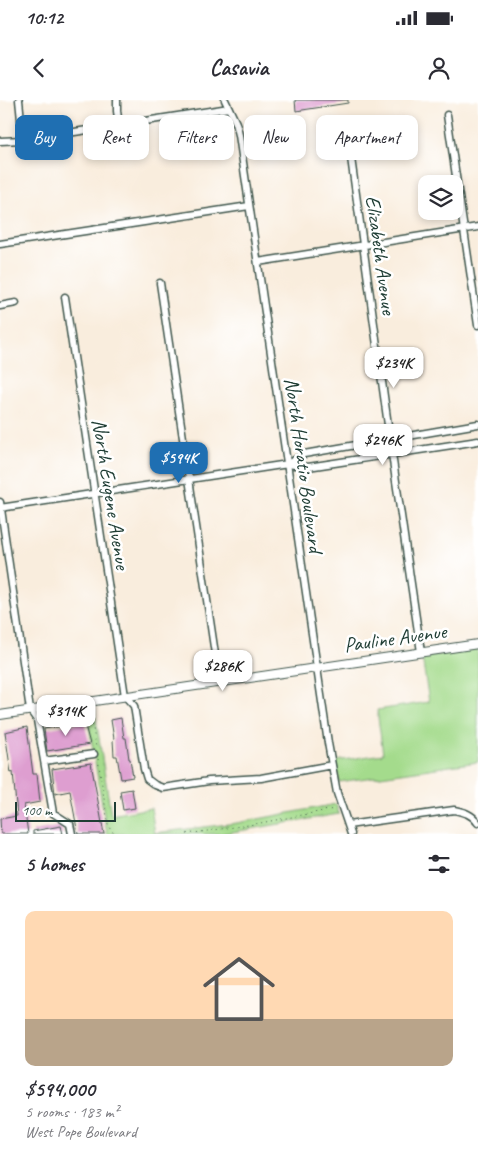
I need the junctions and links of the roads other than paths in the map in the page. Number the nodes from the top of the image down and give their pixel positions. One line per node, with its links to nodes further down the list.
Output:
1 (20, 100): 5 (street)
2 (117, 100): 6 (street)
3 (226, 100): 4 (street, North Horatio Boulevard)
4 (229, 108): 8 (street); 12 (street, North Horatio Boulevard)
5 (21, 115)
6 (118, 115)
7 (447, 116): 14 (street)
8 (149, 120)
9 (15, 140): 10 (street)
10 (0, 141)
11 (351, 160): 16 (street, Elizabeth Avenue)
12 (249, 206): 15 (street); 17 (street, North Horatio Boulevard)
13 (478, 227): 14 (street)
14 (464, 229): 16 (street); 22 (street)
15 (0, 244)
16 (363, 245): 17 (street); 24 (street, Elizabeth Avenue)
17 (258, 262): 27 (street, North Horatio Boulevard)
18 (160, 283): 28 (street)
19 (65, 297): 29 (street, North Eugene Avenue)
20 (16, 304): 21 (street)
21 (0, 306)
22 (478, 325)
23 (478, 424): 24 (street)
24 (390, 438): 26 (street, Elizabeth Avenue); 27 (street)
25 (478, 441): 26 (street)
26 (392, 454): 27 (street); 32 (street, Elizabeth Avenue)
27 (288, 464): 28 (street); 33 (street, North Horatio Boulevard)
28 (189, 479): 29 (street); 34 (street)
29 (94, 494): 30 (street); 35 (street, North Eugene Avenue)
30 (0, 506): 36 (street)
31 (478, 644): 32 (street, Pauline Avenue)
32 (421, 652): 33 (street, Pauline Avenue)
33 (318, 667): 34 (street, Pauline Avenue); 40 (street, North Horatio Boulevard)
34 (219, 681): 35 (street, Pauline Avenue)
35 (125, 696): 36 (street); 40 (street, North Eugene Avenue)
36 (30, 710): 37 (street); 39 (street)
37 (0, 715)
38 (96, 754): 39 (street)
39 (44, 761): 43 (street)
40 (332, 765): 42 (street, North Horatio Boulevard)
41 (478, 823): 42 (street)
42 (348, 826): 44 (street, North Horatio Boulevard)
43 (72, 834)
44 (351, 834)

